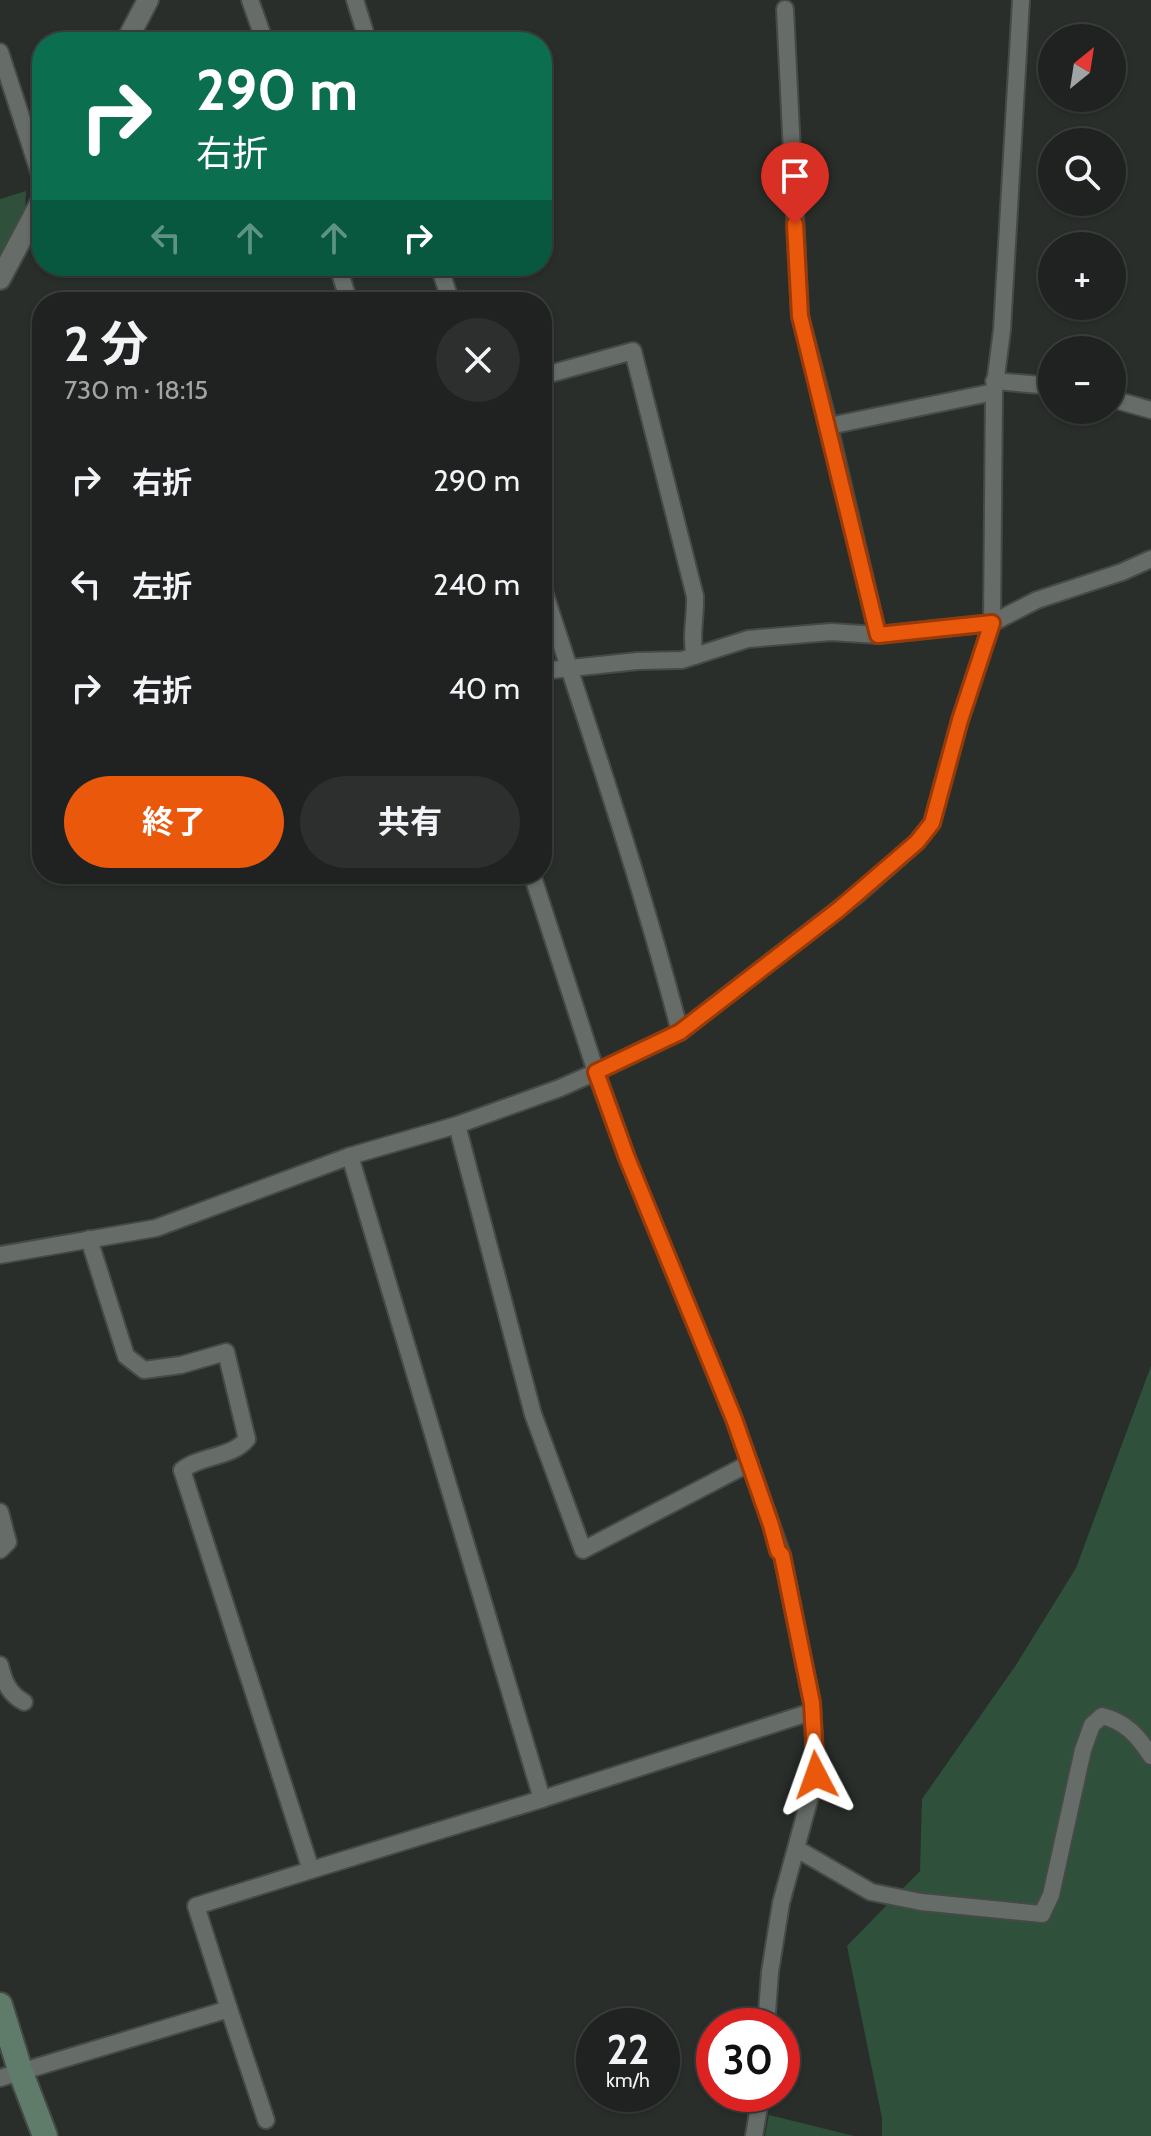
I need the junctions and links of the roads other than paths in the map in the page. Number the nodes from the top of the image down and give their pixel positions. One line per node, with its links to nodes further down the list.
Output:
1 (148, 0): 6 (street)
2 (250, 0): 7 (street)
3 (355, 0): 8 (street)
4 (1021, 0): 14 (street)
5 (785, 9): 18 (street)
6 (131, 32)
7 (261, 32)
8 (365, 32)
9 (0, 52): 10 (street)
10 (32, 150)
11 (32, 219): 12 (street)
12 (0, 279)
13 (552, 373): 23 (street)
14 (994, 386): 15 (street); 18 (street); 21 (street)
15 (1038, 386)
16 (1126, 403): 17 (street)
17 (1151, 410)
18 (829, 426): 22 (street)
19 (1151, 559): 21 (street)
20 (552, 615): 24 (street)
21 (992, 623): 22 (street); 27 (street)
22 (878, 635): 23 (street)
23 (695, 656): 24 (street)
24 (569, 667): 25 (street); 27 (street)
25 (552, 670)
26 (535, 884): 28 (street)
27 (680, 1032): 28 (street)
28 (596, 1072): 29 (street); 33 (street)
29 (457, 1125): 30 (street); 33 (street)
30 (350, 1156): 31 (street); 40 (street)
31 (89, 1239): 32 (street); 42 (street)
32 (0, 1255)
33 (750, 1463): 38 (street)
34 (0, 1512): 35 (street)
35 (0, 1550)
36 (0, 1665): 37 (street)
37 (24, 1702)
38 (811, 1712): 40 (street); 41 (street)
39 (1151, 1756): 41 (street)
40 (542, 1799): 42 (street)
41 (797, 1849): 44 (street)
42 (311, 1870): 45 (street)
43 (0, 2005): 46 (main road)
44 (767, 2008)
45 (229, 2009): 46 (street); 48 (street)
46 (11, 2076): 49 (main road)
47 (758, 2112): 50 (street)
48 (266, 2120)
49 (45, 2136)
50 (754, 2136)

